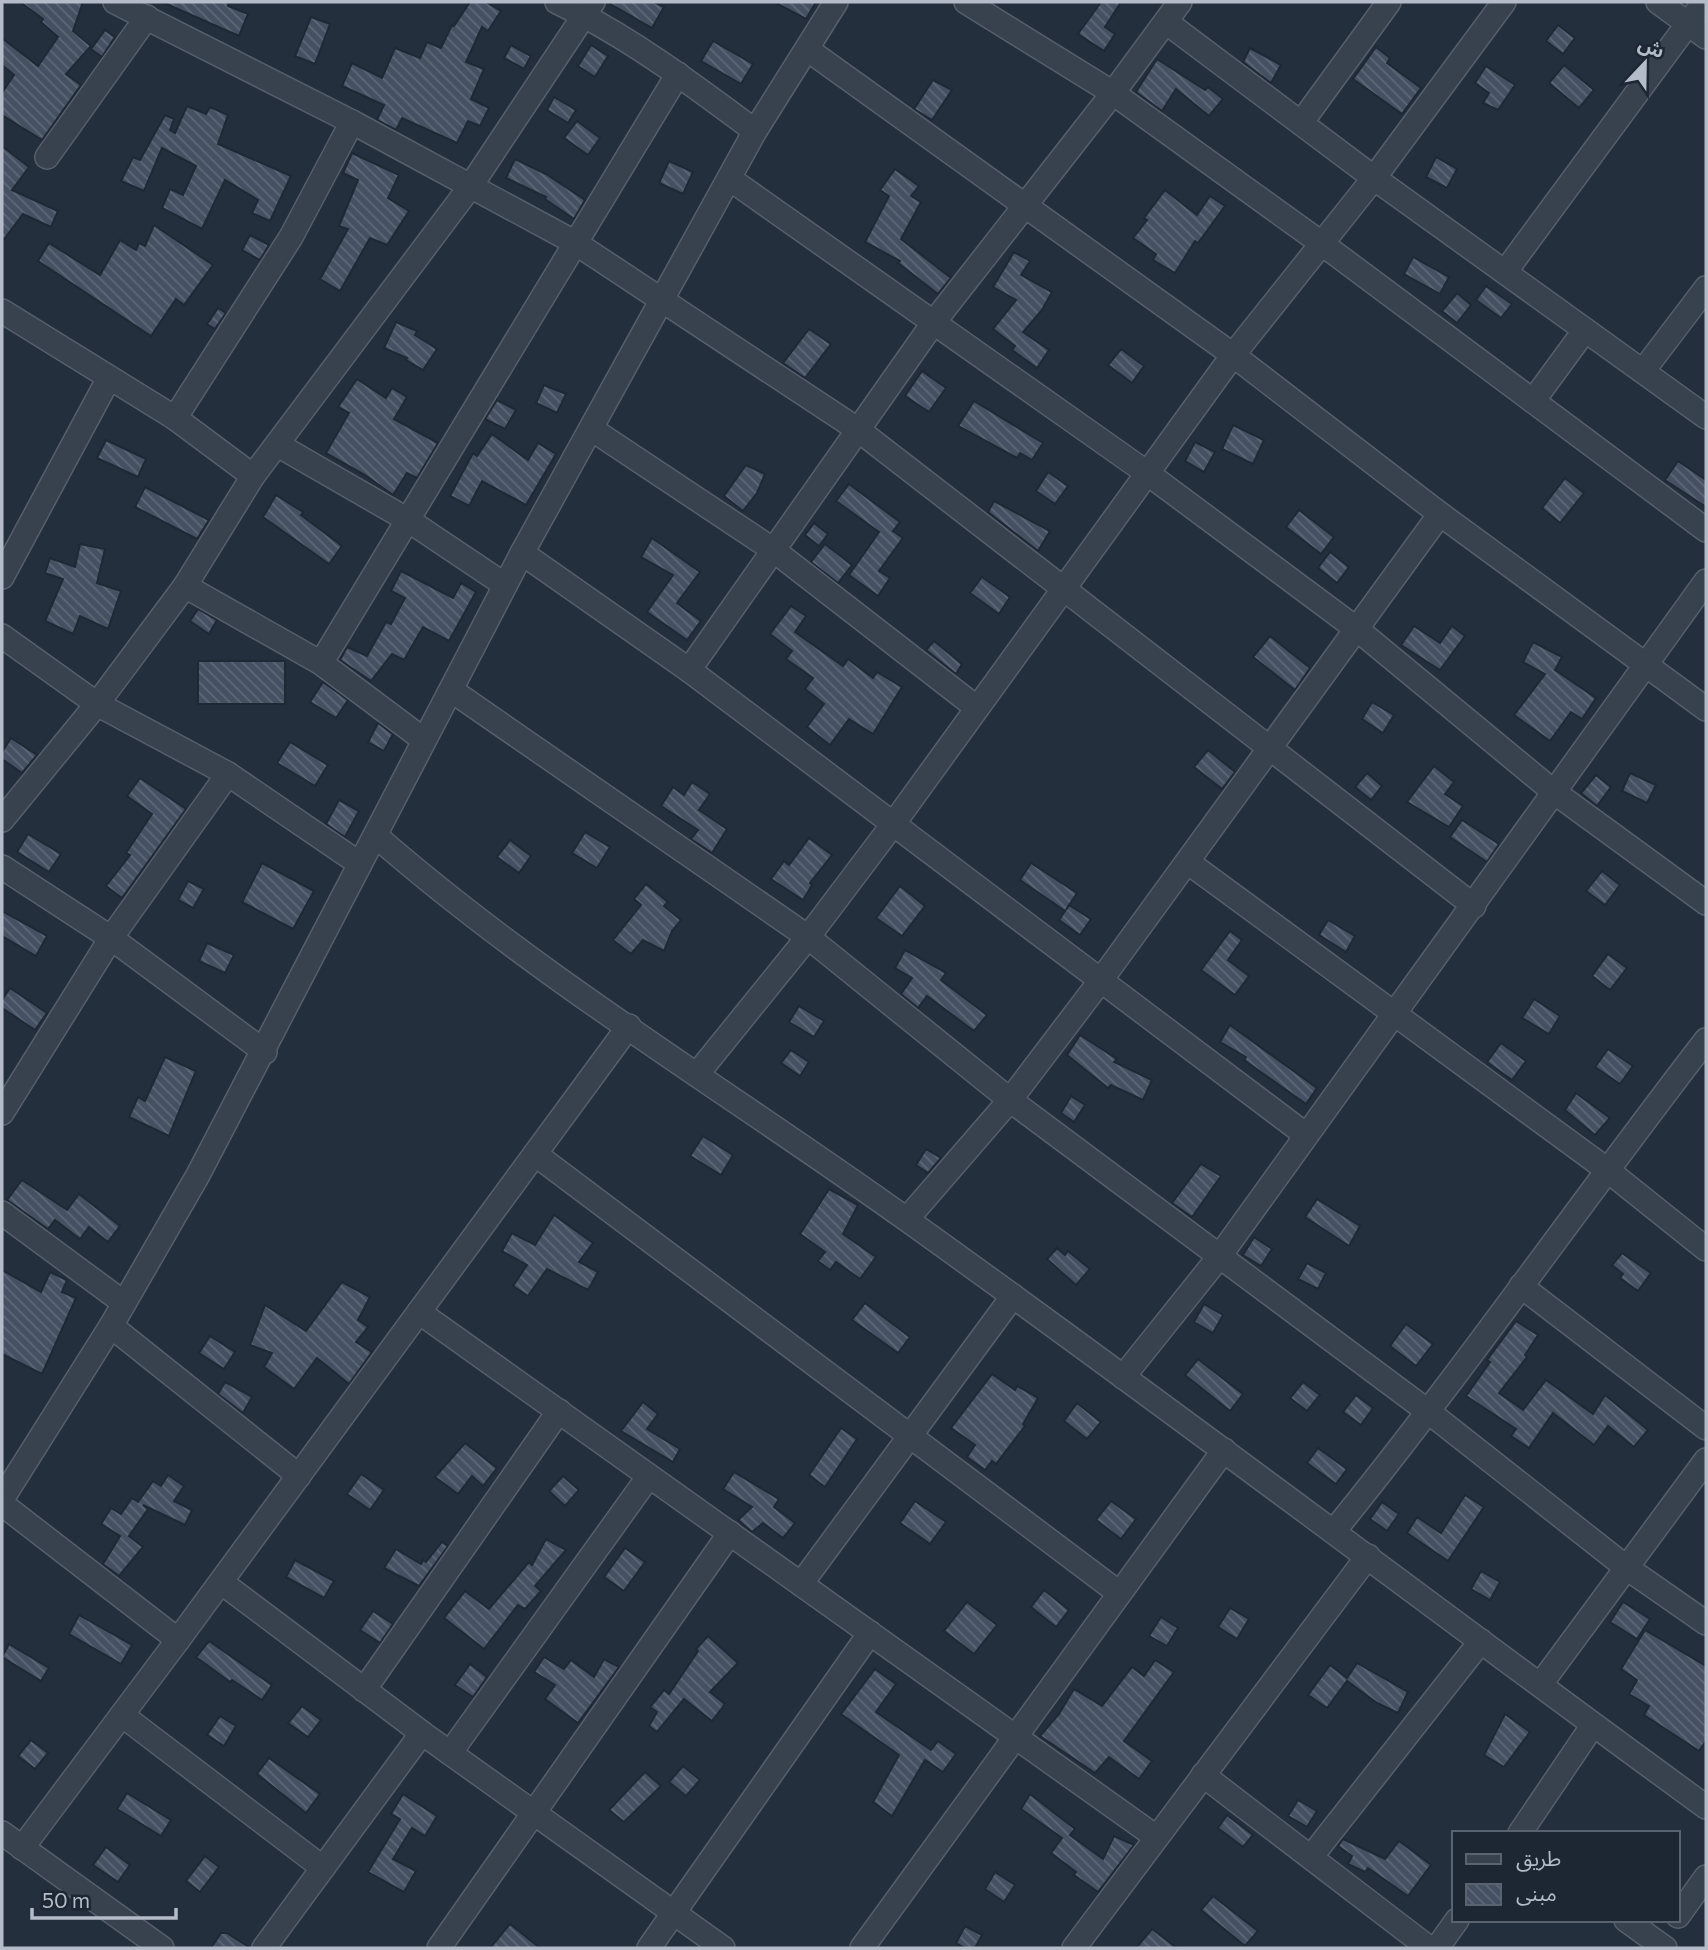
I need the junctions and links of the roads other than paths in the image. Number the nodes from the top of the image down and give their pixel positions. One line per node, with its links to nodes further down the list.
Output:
1 (114, 2): 11 (street)
2 (557, 2): 10 (street)
3 (836, 2): 14 (street)
4 (966, 2): 16 (street)
5 (1181, 2): 12 (street)
6 (1389, 2): 18 (street)
7 (1504, 2): 21 (street)
8 (1658, 2): 13 (street)
9 (1704, 2): 13 (street)
10 (589, 8): 15 (street); 23 (street)
11 (147, 17): 17 (street); 20 (street)
12 (1166, 22): 16 (street); 18 (street)
13 (1697, 30): 27 (street)
14 (807, 49): 19 (street); 24 (street)
15 (678, 74): 19 (street); 25 (street)
16 (1113, 93): 24 (street); 26 (street)
17 (352, 122): 23 (street); 38 (street)
18 (1301, 123): 21 (street)
19 (755, 131): 22 (street)
20 (47, 157)
21 (1374, 178): 26 (street); 27 (street)
22 (730, 179): 29 (street); 31 (street)
23 (470, 187): 25 (street); 41 (street)
24 (1025, 207): 31 (street); 33 (street)
25 (574, 242): 29 (street); 45 (street)
26 (1321, 243): 33 (street); 36 (street)
27 (1505, 272): 32 (street)
28 (1706, 288): 34 (street)
29 (663, 302): 39 (street); 40 (street)
30 (2, 311): 35 (street)
31 (934, 322): 39 (street); 42 (street)
32 (1585, 330): 34 (street); 36 (street)
33 (1233, 355): 42 (street); 44 (street)
34 (1643, 371): 37 (street)
35 (109, 378): 38 (street); 49 (street)
36 (1533, 401): 46 (street)
37 (1706, 417)
38 (174, 418): 43 (street)
39 (858, 429): 47 (street); 53 (street)
40 (593, 430): 47 (street); 48 (street)
41 (278, 445): 43 (street); 45 (street)
42 (1147, 473): 53 (street); 54 (street)
43 (253, 477): 52 (street)
44 (1440, 514): 54 (street); 57 (street)
45 (408, 520): 51 (street); 56 (street)
46 (1706, 530)
47 (772, 549): 58 (street); 61 (street)
48 (522, 553): 51 (street); 58 (street)
49 (2, 578)
50 (1706, 581): 57 (street)
51 (505, 585): 59 (street)
52 (185, 586): 56 (street); 60 (street)
53 (1064, 589): 61 (street); 64 (street)
54 (1358, 630): 64 (street); 66 (street)
55 (2, 636): 60 (street)
56 (321, 663): 63 (street)
57 (1647, 665): 62 (street); 66 (street)
58 (689, 670): 68 (street)
59 (451, 690): 63 (street); 75 (street)
60 (96, 704): 65 (street); 67 (street)
61 (977, 708): 68 (street)
62 (1706, 709)
63 (424, 740): 69 (street)
64 (1272, 748): 70 (street); 74 (street)
65 (228, 774): 71 (street); 76 (street)
66 (1554, 792): 73 (street); 74 (street)
67 (2, 820)
68 (894, 824): 75 (street); 77 (street)
69 (376, 836): 71 (street); 79 (street)
70 (1189, 863): 77 (street); 78 (street)
71 (360, 864): 81 (street)
72 (2, 867): 76 (street)
73 (1706, 903)
74 (1474, 906): 78 (street)
75 (808, 937): 82 (street); 83 (street)
76 (111, 938): 81 (street); 84 (street)
77 (1101, 980): 83 (street); 85 (street)
78 (1394, 1012): 85 (street); 87 (street)
79 (629, 1026): 82 (street); 86 (street)
80 (1706, 1041): 87 (street)
81 (265, 1052): 94 (street)
82 (698, 1073): 89 (street)
83 (1010, 1100): 89 (street); 91 (street)
84 (2, 1113)
85 (1306, 1135): 91 (street)
86 (535, 1154): 95 (street); 101 (street)
87 (1606, 1168): 90 (street); 92 (street)
88 (2, 1213): 94 (street)
89 (906, 1219): 93 (street)
90 (1706, 1249)
91 (1219, 1257): 97 (street); 99 (street)
92 (1521, 1286): 99 (street); 100 (street)
93 (1013, 1296): 97 (street); 101 (street)
94 (124, 1303): 96 (street)
95 (419, 1312): 98 (street); 104 (street)
96 (111, 1326): 104 (street); 106 (street)
97 (1124, 1377): 102 (street)
98 (559, 1411): 105 (street); 119 (street)
99 (1430, 1413): 107 (street); 110 (street)
100 (1706, 1428)
101 (910, 1437): 112 (street); 113 (street)
102 (1224, 1450): 107 (street); 113 (street)
103 (1706, 1460): 110 (street)
104 (299, 1476): 111 (street)
105 (649, 1476): 108 (street); 124 (street)
106 (2, 1502): 116 (street)
107 (1334, 1531): 109 (street)
108 (730, 1533): 112 (street); 127 (street)
109 (1368, 1556): 117 (street); 125 (street)
110 (1627, 1568): 114 (street); 118 (street)
111 (221, 1582): 116 (street); 119 (street)
112 (802, 1584): 115 (street)
113 (1119, 1593): 123 (street)
114 (1706, 1623)
115 (870, 1633): 123 (street); 135 (street)
116 (178, 1640): 120 (street)
117 (1481, 1641): 118 (street); 132 (street)
118 (1540, 1685): 121 (street)
119 (365, 1690): 122 (street)
120 (122, 1714): 131 (street); 133 (street)
121 (1593, 1725): 126 (street); 128 (street)
122 (422, 1733): 124 (street); 133 (street)
123 (1014, 1735): 130 (street); 146 (street)
124 (450, 1753): 127 (street)
125 (1203, 1775): 130 (street); 132 (street)
126 (1706, 1807)
127 (535, 1814): 135 (street); 143 (street)
128 (1521, 1831)
129 (2, 1833): 131 (street)
130 (1156, 1837): 147 (street)
131 (22, 1847): 141 (street)
132 (1311, 1857): 148 (street)
133 (323, 1868): 142 (street)
134 (1706, 1877): 136 (street)
135 (674, 1914): 144 (street); 145 (street)
136 (1680, 1914)
137 (1456, 1922): 149 (street)
138 (1629, 1922): 140 (street)
139 (1675, 1922): 140 (street)
140 (1660, 1947)
141 (162, 1948)
142 (264, 1948)
143 (439, 1948)
144 (649, 1948)
145 (723, 1948)
146 (862, 1948)
147 (1074, 1948)
148 (1429, 1948)
149 (1437, 1948)

